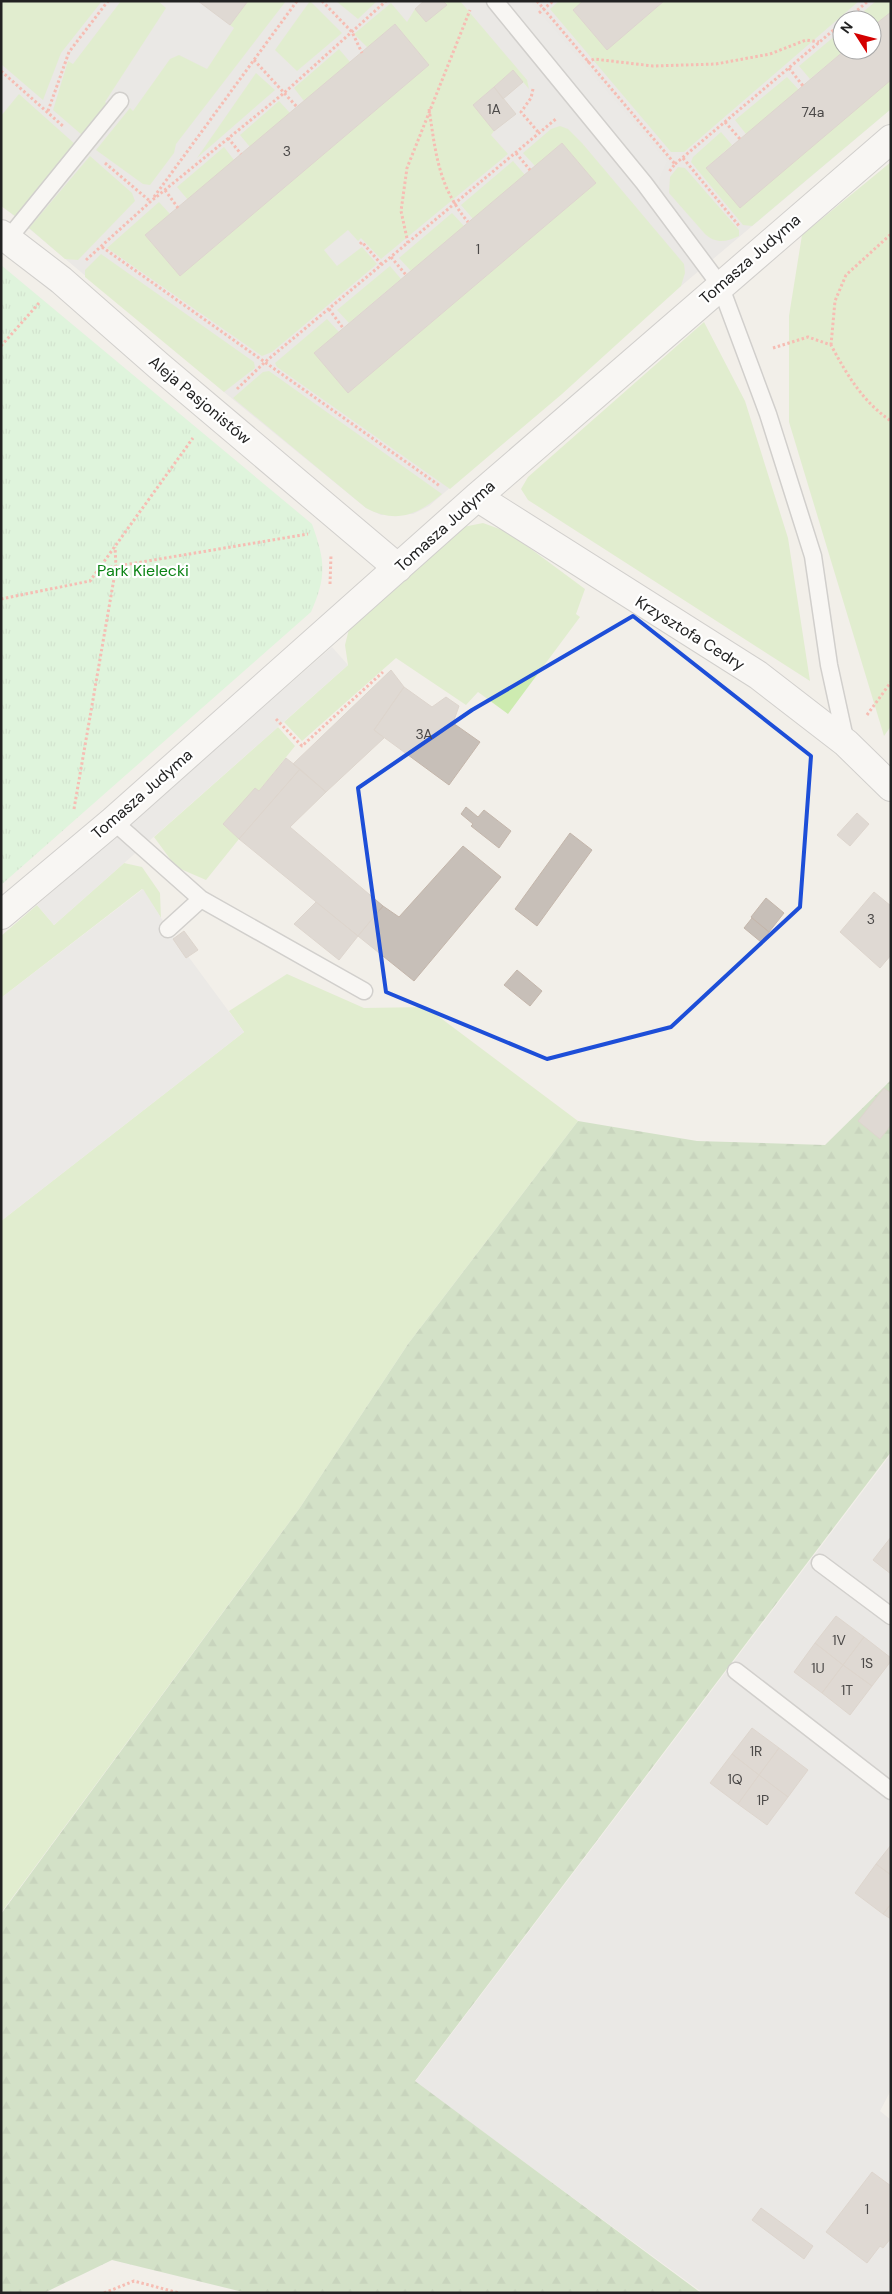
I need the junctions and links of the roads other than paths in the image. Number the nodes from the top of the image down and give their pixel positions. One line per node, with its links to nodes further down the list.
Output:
1 (495, 1): 5 (lane)
2 (120, 101): 4 (lane)
3 (891, 139): 5 (street, Tomasza Judyma)
4 (4, 236): 7 (street, Aleja Pasjonistów)
5 (720, 285): 6 (street, Tomasza Judyma); 8 (lane)
6 (472, 501): 7 (street, Tomasza Judyma); 8 (street, Krzysztofa Cedry)
7 (398, 568): 10 (street, Tomasza Judyma)
8 (846, 744): 9 (street, Krzysztofa Cedry)
9 (891, 786)
10 (113, 821): 11 (lane); 12 (street, Tomasza Judyma)
11 (201, 899): 13 (lane); 14 (lane)
12 (1, 915)
13 (168, 929)
14 (364, 991)
15 (820, 1562): 16 (lane)
16 (891, 1616)
17 (736, 1671): 18 (lane)
18 (891, 1791)

